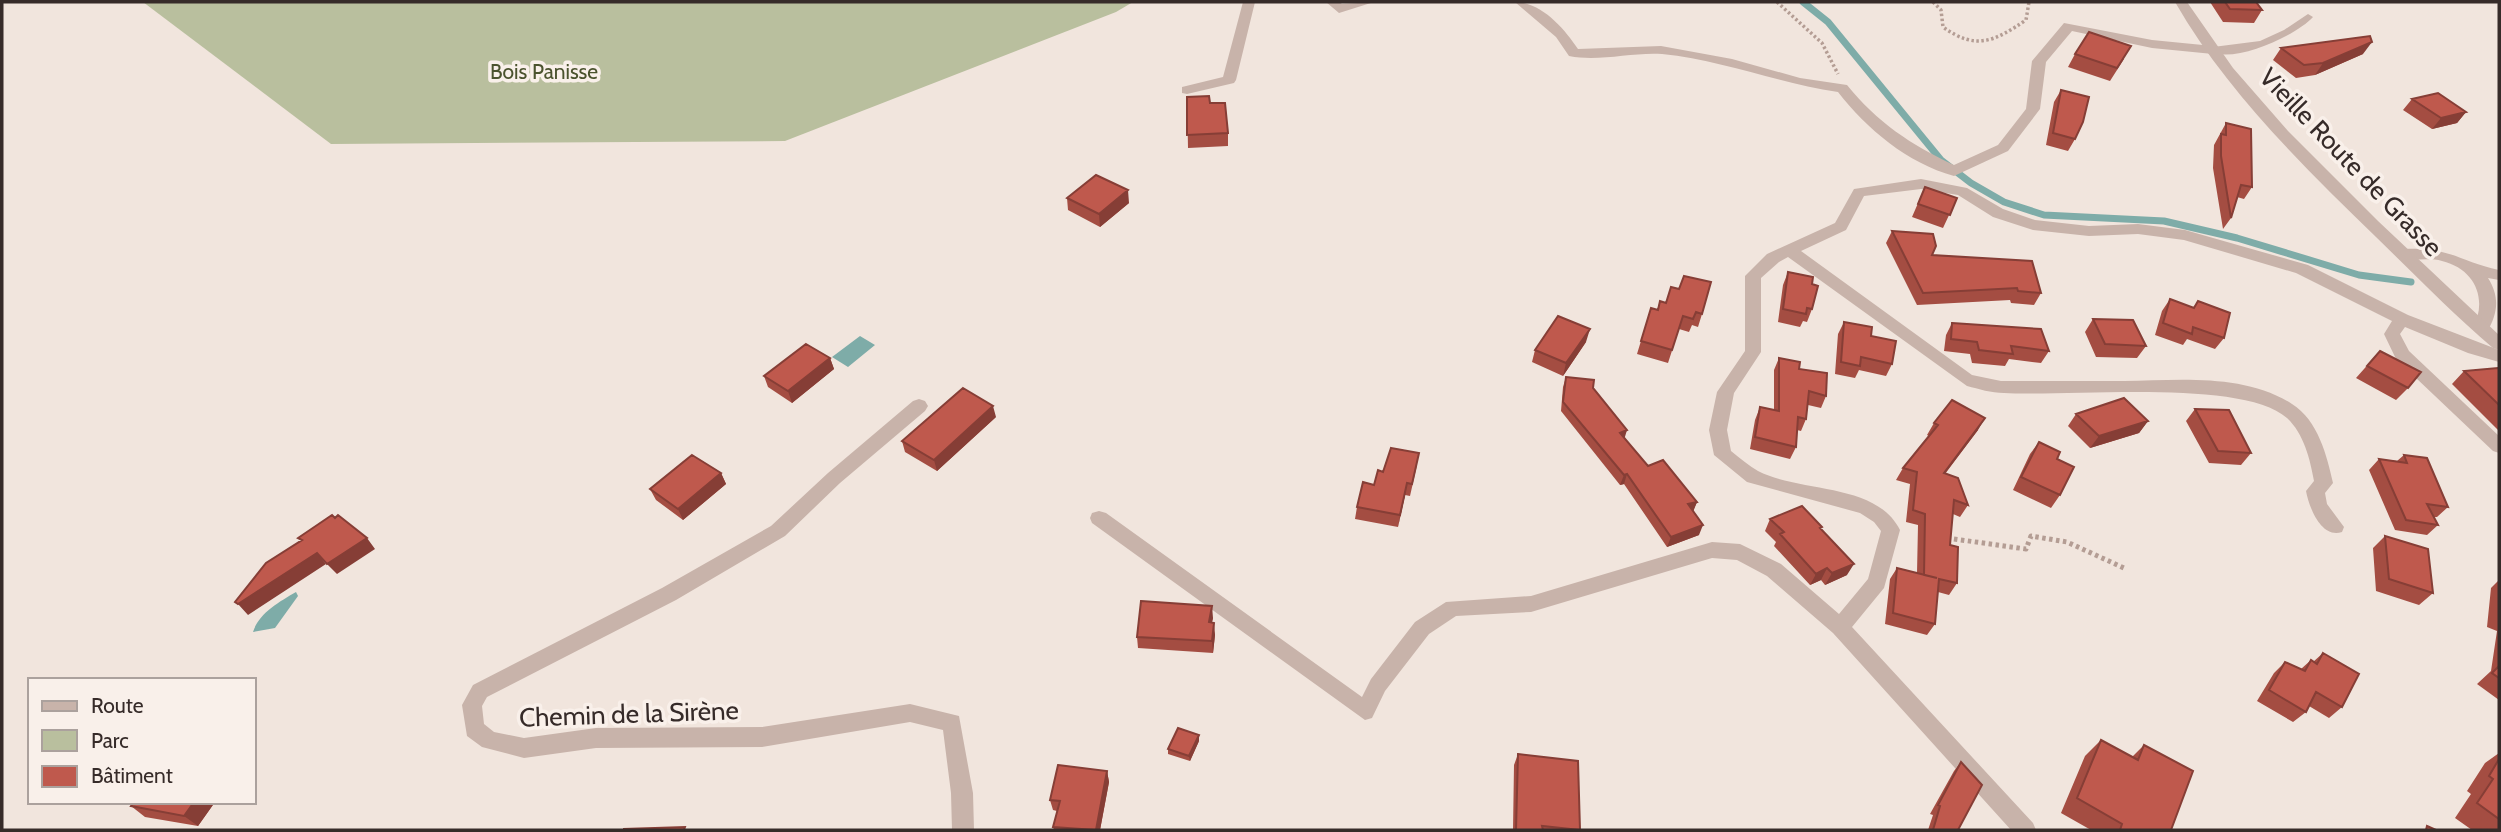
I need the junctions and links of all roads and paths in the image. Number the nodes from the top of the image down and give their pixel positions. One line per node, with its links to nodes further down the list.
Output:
1 (1249, 2): 12 (street)
2 (1332, 2): 3 (street)
3 (1368, 2)
4 (1521, 2): 11 (street)
5 (1777, 2): 11 (path)
6 (1933, 2): 7 (path)
7 (2029, 2)
8 (2181, 2): 10 (street, Vieille Route de Grasse)
9 (2308, 17): 10 (lane)
10 (2213, 50): 11 (street); 14 (street, Vieille Route de Grasse)
11 (1842, 89)
12 (1187, 90)
13 (1790, 251): 18 (street); 25 (street); 28 (street)
14 (2404, 254): 15 (street); 19 (street, Vieille Route de Grasse)
15 (2472, 270): 16 (street); 17 (street)
16 (2499, 275)
17 (2493, 290): 19 (street)
18 (2402, 319): 21 (street); 23 (street)
19 (2481, 328): 20 (street, Vieille Route de Grasse)
20 (2499, 344)
21 (2499, 356)
22 (919, 406): 29 (street, Chemin de la Sirène)
23 (2499, 446)
24 (1099, 518): 28 (street)
25 (2334, 527)
26 (1941, 537): 27 (path)
27 (2124, 568)
28 (1840, 627): 30 (street)
29 (963, 830)
30 (2025, 830)

